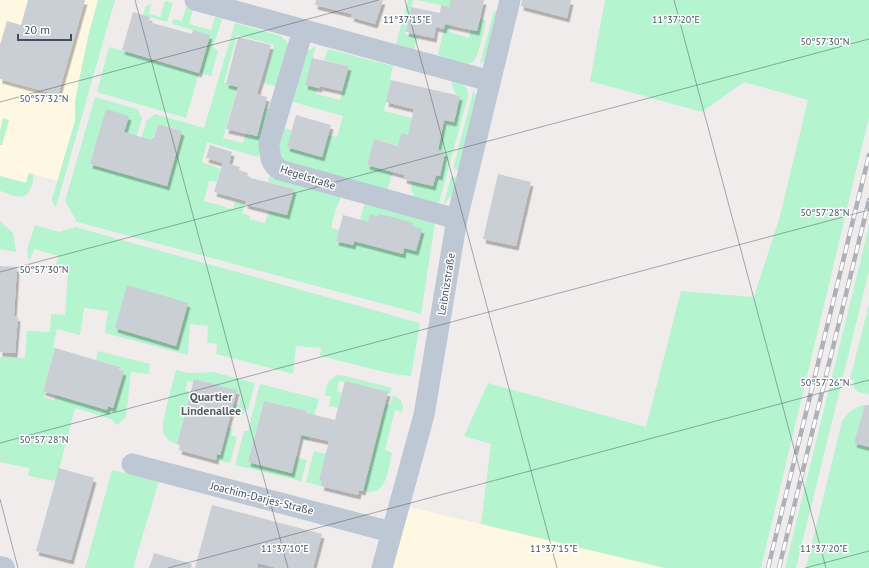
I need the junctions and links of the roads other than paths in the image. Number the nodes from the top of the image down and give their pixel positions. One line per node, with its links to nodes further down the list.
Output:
1 (195, 0): 3 (street)
2 (510, 0): 4 (street, Leibnizstraße)
3 (303, 30): 4 (street); 5 (street, Hegelstraße)
4 (490, 81): 5 (street, Leibnizstraße)
5 (457, 219): 7 (street, Leibnizstraße)
6 (132, 464): 7 (street, Joachim-Darjes-Straße)
7 (392, 532): 10 (street, Leibnizstraße)
8 (0, 567): 9 (street)
9 (4, 568)
10 (382, 568)

